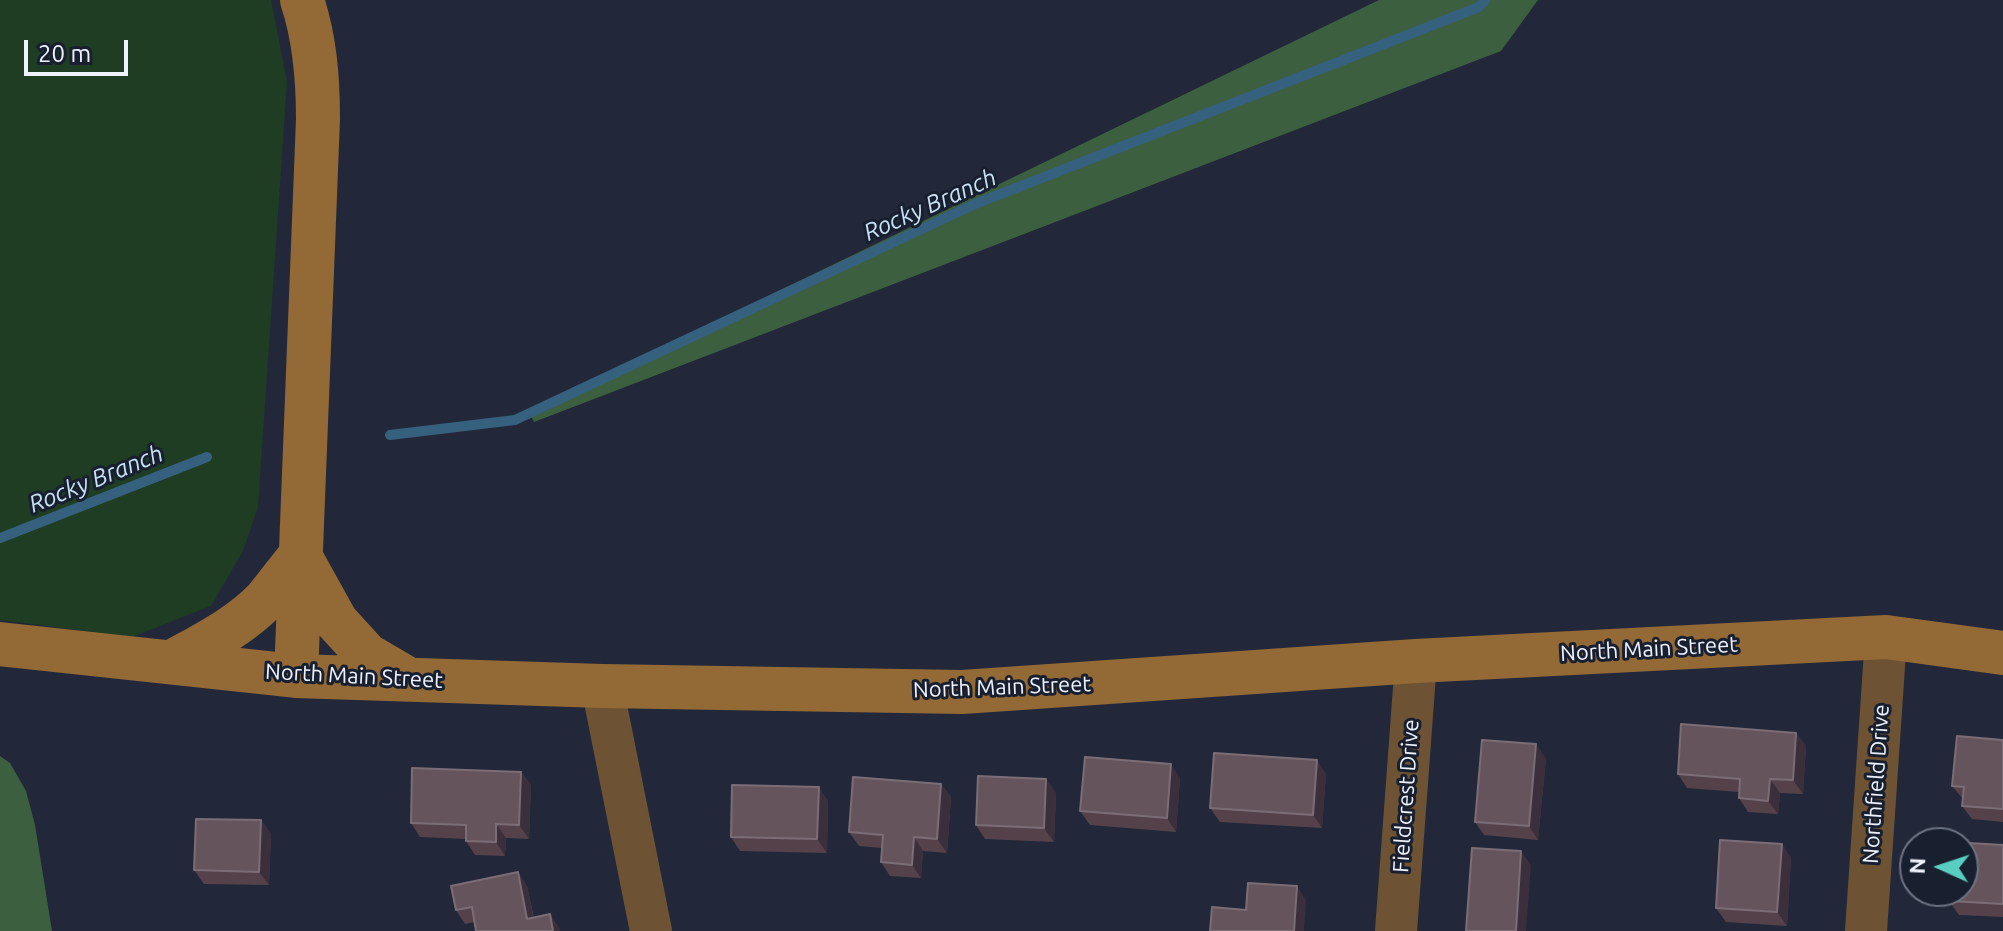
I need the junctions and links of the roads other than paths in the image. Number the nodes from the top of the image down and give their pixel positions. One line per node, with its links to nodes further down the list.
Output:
1 (302, 0): 2 (street)
2 (300, 556): 7 (street); 8 (street); 9 (street)
3 (1886, 637): 5 (street, North Main Street); 6 (street, North Main Street); 13 (street, Northfield Drive)
4 (0, 644): 7 (street, North Main Street)
5 (2003, 653)
6 (1416, 661): 10 (street, North Main Street); 12 (street, Fieldcrest Drive)
7 (172, 662): 8 (street, North Main Street)
8 (296, 676): 9 (street, North Main Street)
9 (409, 679): 10 (street, North Main Street)
10 (602, 686): 11 (street)
11 (651, 931)
12 (1396, 931)
13 (1866, 931)

